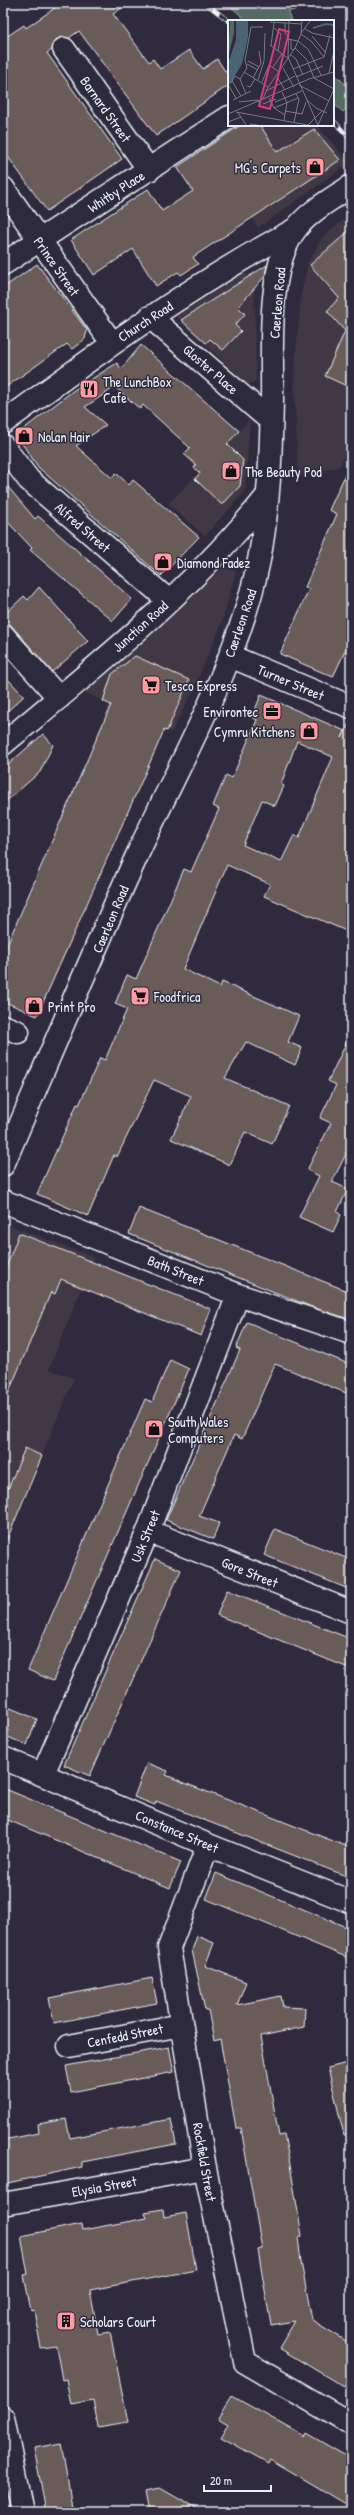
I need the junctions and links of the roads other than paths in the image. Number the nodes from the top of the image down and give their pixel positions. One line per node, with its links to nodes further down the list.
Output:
1 (64, 49): 3 (street, Barnard Street)
2 (228, 118): 3 (street, Whitby Place)
3 (149, 170): 7 (street, Whitby Place)
4 (351, 186): 6 (street, Caerleon Road)
5 (3, 188): 7 (street, Prince Street)
6 (294, 230): 9 (street, Church Road); 11 (street, Caerleon Road)
7 (39, 240): 8 (street, Whitby Place); 10 (street, Prince Street)
8 (3, 264)
9 (150, 317): 10 (street, Church Road); 11 (street, Gloster Place)
10 (112, 343): 12 (street, Church Road)
11 (271, 421): 14 (street, Caerleon Road)
12 (3, 423)
13 (3, 446): 15 (street, Alfred Street)
14 (267, 496): 15 (street, Junction Road); 17 (street, Caerleon Road)
15 (169, 601): 18 (street, Junction Road)
16 (3, 635): 18 (street)
17 (230, 656): 19 (street, Turner Street); 21 (street, Caerleon Road)
18 (59, 698): 20 (street, Junction Road)
19 (351, 707)
20 (3, 744)
21 (3, 1165)
22 (3, 1201): 23 (street, Bath Street)
23 (238, 1295): 24 (street, Bath Street); 25 (street, Usk Street)
24 (351, 1334)
25 (148, 1531): 26 (street, Gore Street); 28 (street, Usk Street)
26 (351, 1612)
27 (3, 1758): 28 (street, Constance Street)
28 (43, 1774): 29 (street, Constance Street)
29 (208, 1845): 30 (street, Constance Street); 31 (street, Rockfield Street)
30 (351, 1902)
31 (181, 2025): 32 (street, Cenfedd Street); 33 (street, Rockfield Street)
32 (69, 2046)
33 (205, 2168): 34 (street, Elysia Street); 36 (street, Rockfield Street)
34 (3, 2204)
35 (3, 2418): 37 (street)
36 (351, 2424)
37 (22, 2512)

